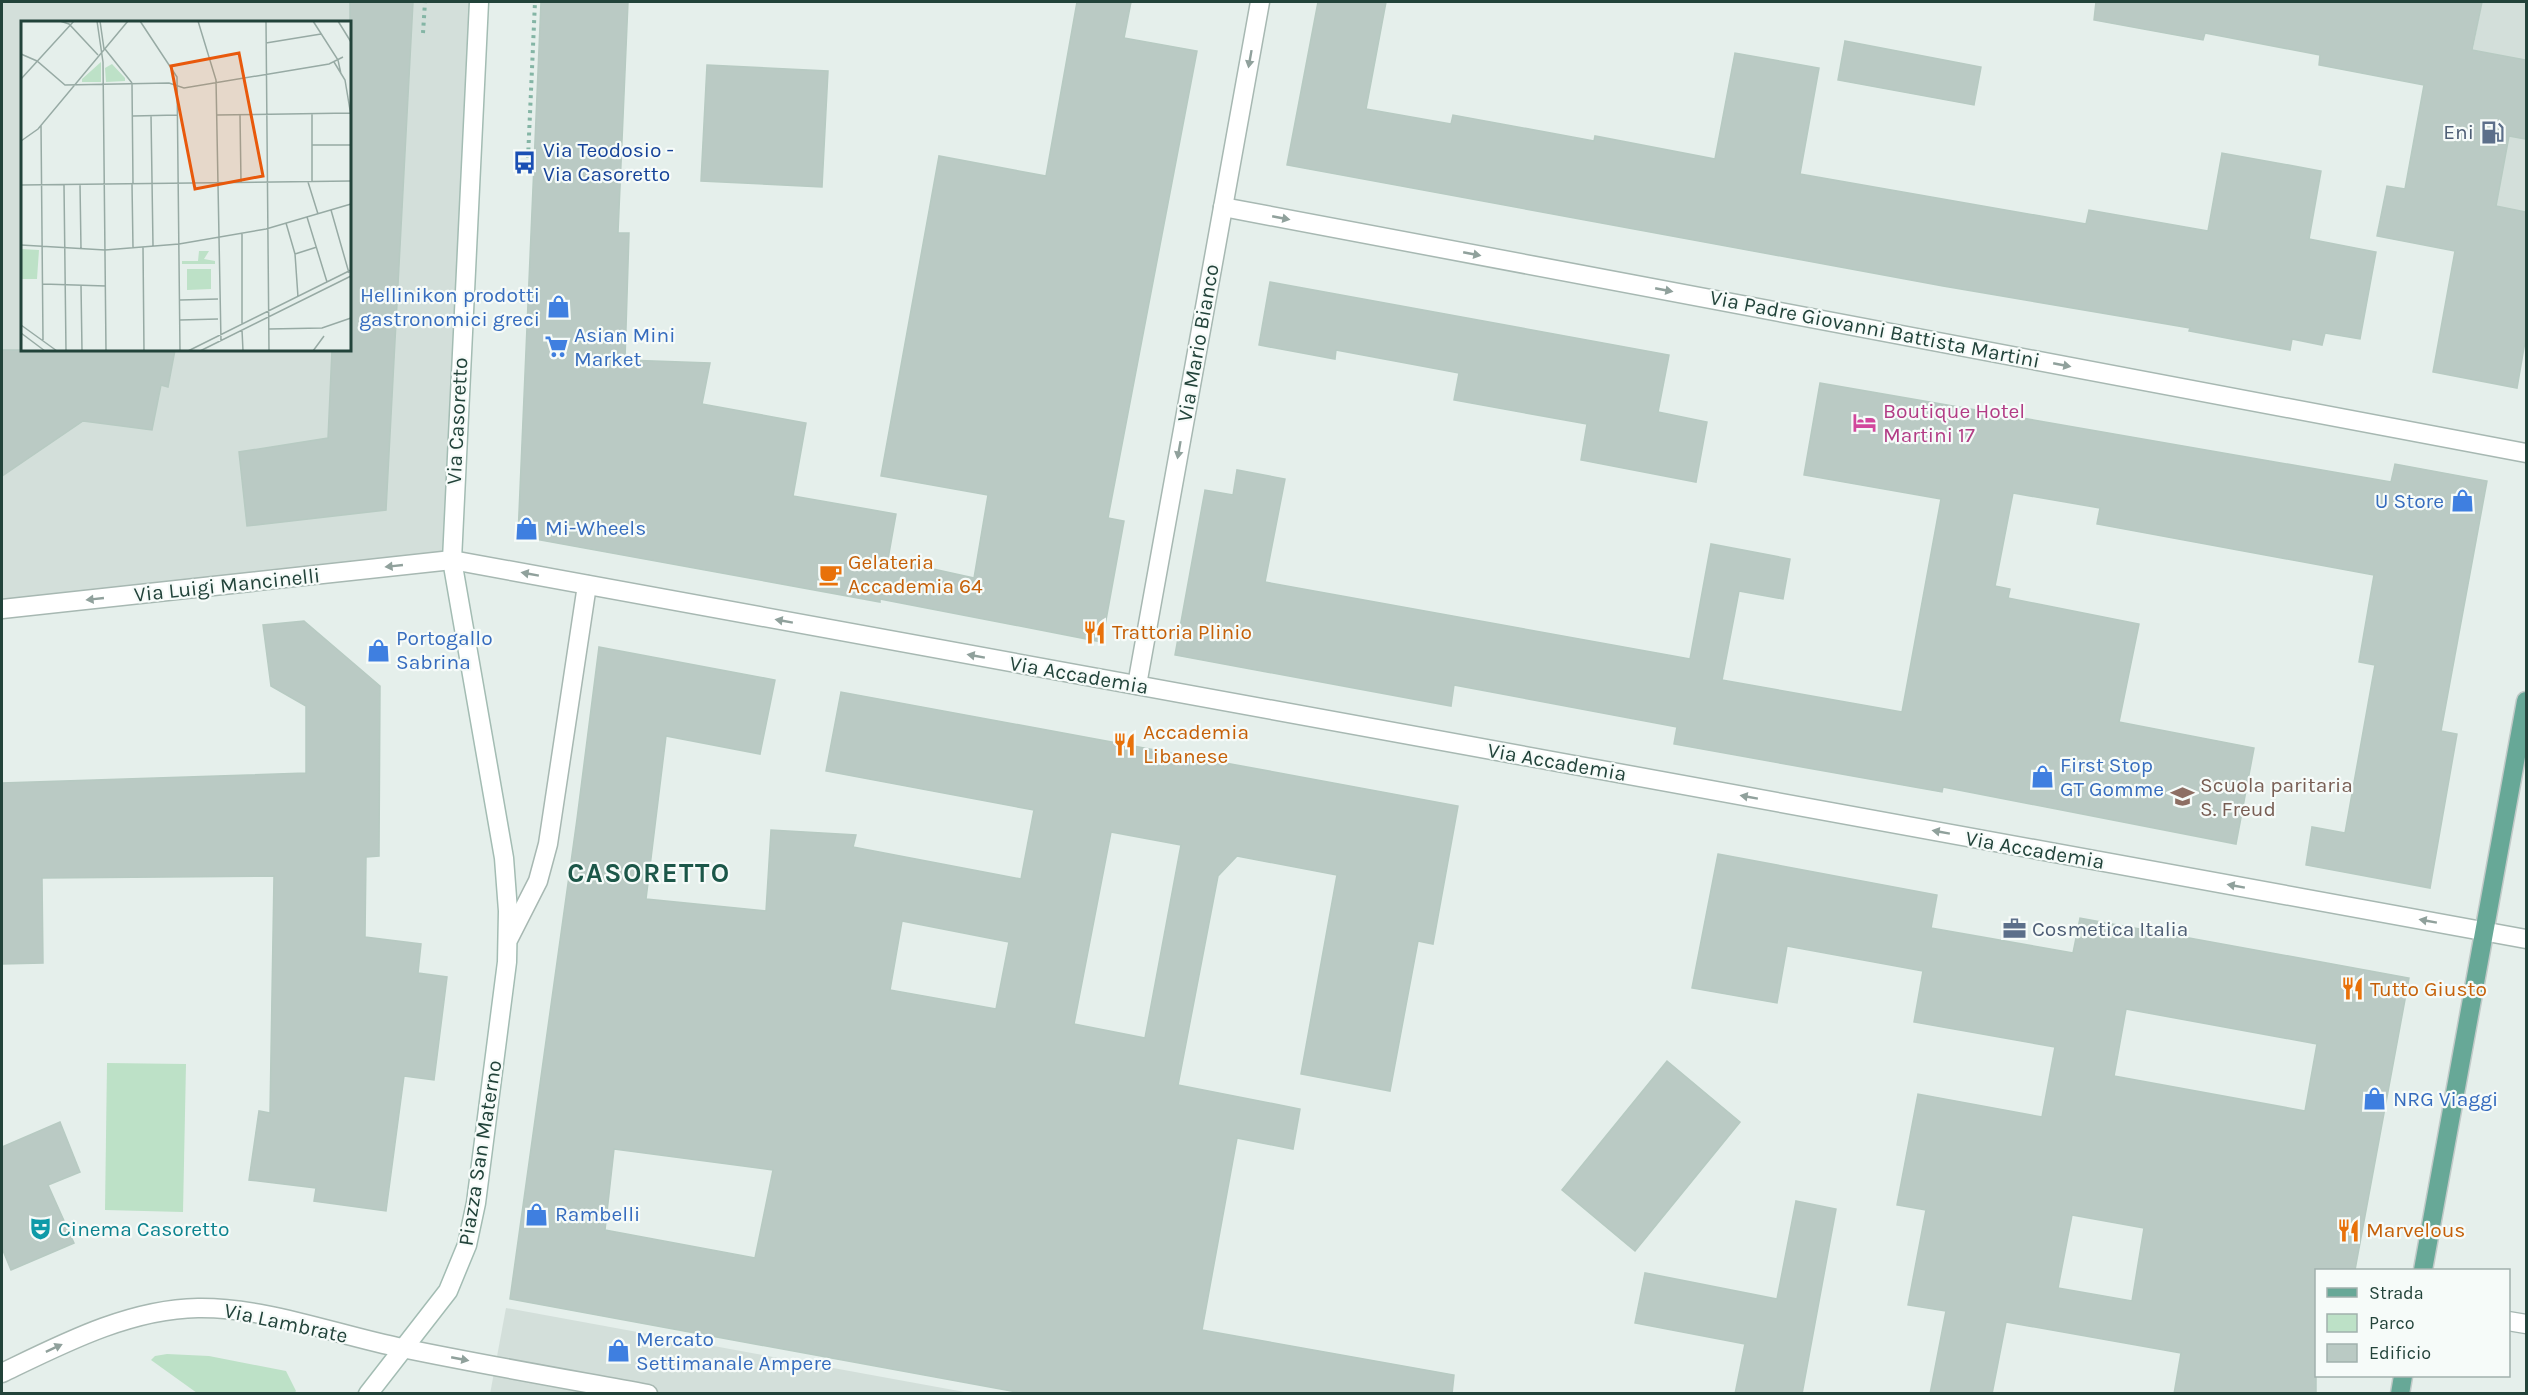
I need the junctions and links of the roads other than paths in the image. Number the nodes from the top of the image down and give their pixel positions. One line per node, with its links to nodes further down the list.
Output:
1 (479, 2): 5 (street, Via Casoretto)
2 (1260, 2): 3 (street, Via Mario Bianco, one-way to 3)
3 (1223, 207): 4 (street, Via Padre Giovanni Battista Martini, one-way to 4); 8 (street, Via Mario Bianco, one-way to 8)
4 (2526, 453)
5 (452, 560): 6 (street, one-way to 5); 7 (street, Via Luigi Mancinelli, one-way to 7); 11 (street, Piazza San Materno)
6 (587, 585): 8 (street, Via Accademia, one-way to 6); 11 (street, Piazza San Materno)
7 (2, 609)
8 (1137, 685): 10 (street, Via Accademia, one-way to 8)
9 (2526, 701): 10 (main road)
10 (2485, 932): 12 (street, Via Accademia); 13 (main road)
11 (509, 939): 16 (street, Piazza San Materno)
12 (2526, 939)
13 (2423, 1269)
14 (2510, 1321): 15 (street)
15 (2526, 1324)
16 (402, 1348): 17 (street, Via Lambrate, one-way to 16); 19 (street); 20 (street, Via Lambrate, one-way to 20)
17 (2, 1373)
18 (2403, 1377): 21 (main road)
19 (368, 1394)
20 (648, 1394)
21 (2400, 1394)

